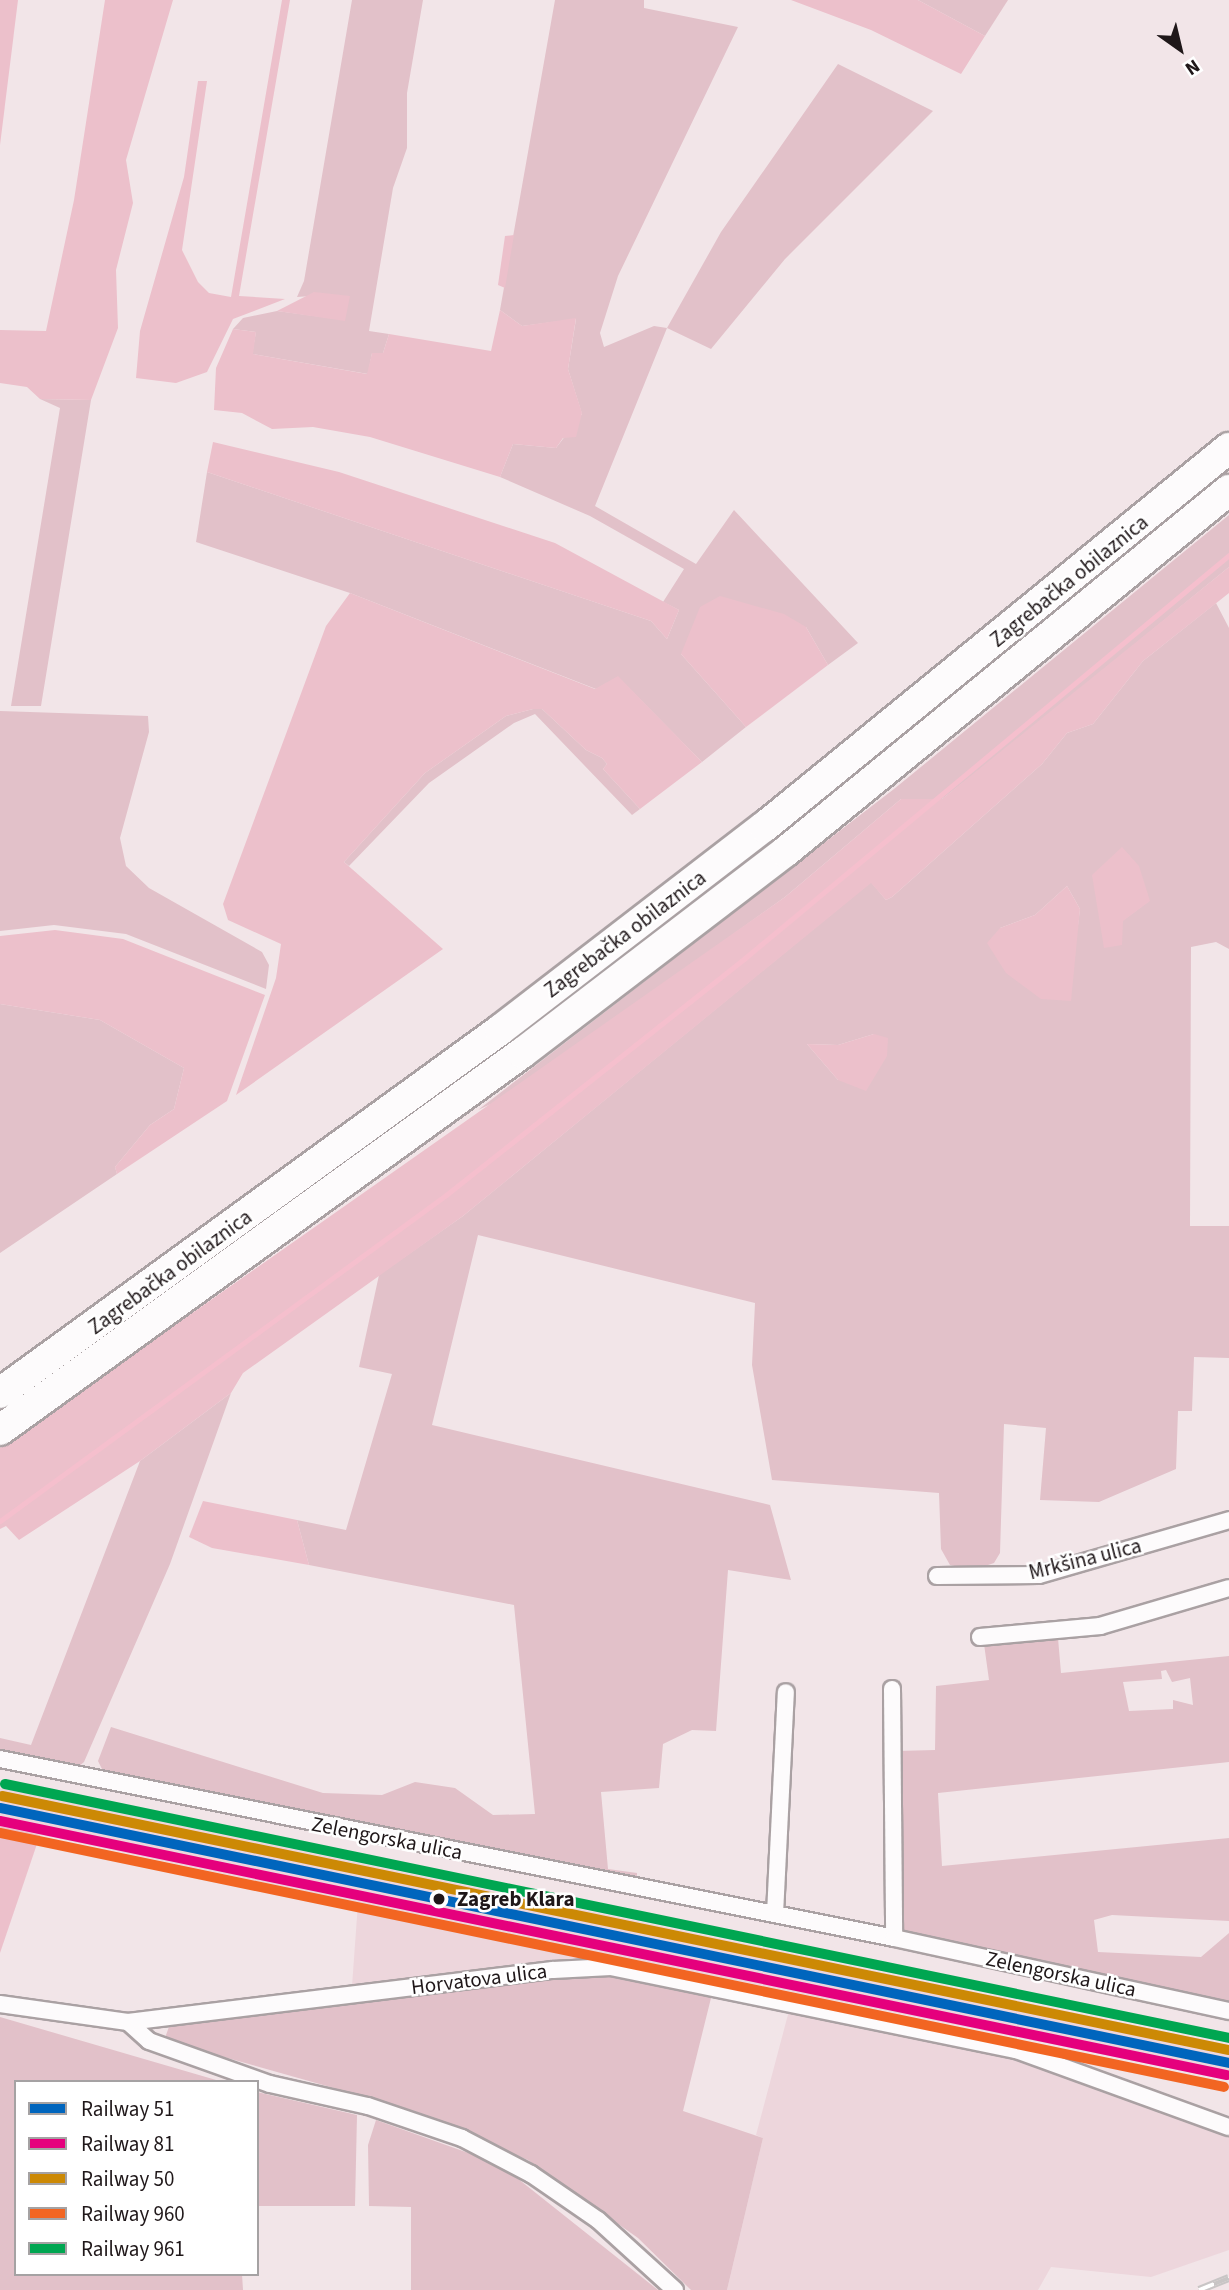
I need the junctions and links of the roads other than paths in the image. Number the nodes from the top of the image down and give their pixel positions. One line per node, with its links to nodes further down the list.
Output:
1 (1229, 448): 3 (highway, Zagrebačka obilaznica)
2 (1229, 490): 4 (highway, Zagrebačka obilaznica)
3 (0, 1393)
4 (0, 1430)
5 (1229, 1520): 6 (street, Mrkšina ulica)
6 (937, 1576)
7 (1229, 1588): 8 (street)
8 (980, 1637)
9 (891, 1689): 13 (street)
10 (786, 1692): 12 (street)
11 (0, 1759): 12 (street, Zelengorska ulica)
12 (775, 1914): 13 (street, Zelengorska ulica)
13 (894, 1938): 15 (street, Zelengorska ulica)
14 (0, 2004): 16 (street, Horvatova ulica)
15 (1229, 2011)
16 (128, 2022): 18 (street, Horvatova ulica); 19 (street, Horvatova ulica)
17 (259, 2080): 20 (street, Horvatova ulica)
18 (259, 2080)
19 (1229, 2127)
20 (675, 2290)

